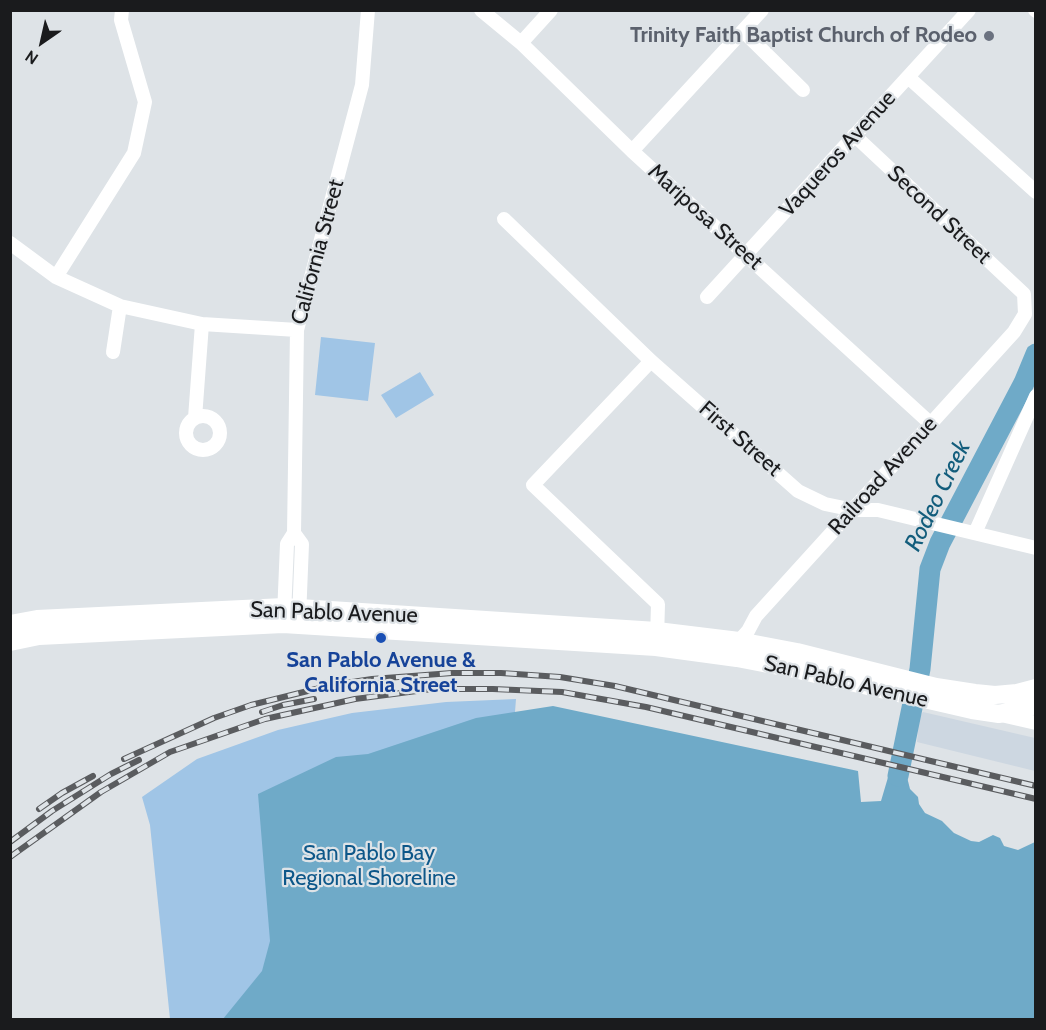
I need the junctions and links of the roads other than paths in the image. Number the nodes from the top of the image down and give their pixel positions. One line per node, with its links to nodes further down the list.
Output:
1 (122, 10): 17 (street)
2 (368, 10): 22 (street, California Street)
3 (481, 10): 8 (street, Mariposa Street)
4 (551, 10): 8 (street)
5 (762, 10): 7 (street)
6 (969, 10): 9 (street, Vaqueros Avenue)
7 (743, 31): 10 (street); 12 (street)
8 (521, 43): 12 (street, Mariposa Street)
9 (908, 77): 11 (street, Vaqueros Avenue); 13 (street)
10 (803, 90)
11 (854, 135): 16 (street, Vaqueros Avenue); 18 (street, Second Street)
12 (632, 151): 16 (street, Mariposa Street)
13 (1035, 192)
14 (504, 219): 24 (street, First Street)
15 (10, 243): 17 (street)
16 (747, 254): 19 (street, Vaqueros Avenue); 27 (street, Mariposa Street)
17 (56, 277): 20 (street)
18 (1024, 294): 27 (street, Railroad Avenue)
19 (707, 297)
20 (120, 306): 21 (street); 23 (street)
21 (202, 324): 22 (street); 26 (street)
22 (297, 330): 31 (street, California Street)
23 (112, 352)
24 (651, 362): 28 (street, First Street); 33 (street)
25 (1035, 396): 29 (street)
26 (195, 418)
27 (930, 424): 28 (street, Railroad Avenue)
28 (854, 510): 29 (street, First Street); 35 (street, Railroad Avenue)
29 (975, 533): 30 (street, First Street)
30 (1035, 548)
31 (291, 616): 32 (main road, San Pablo Avenue); 33 (main road, San Pablo Avenue); 34 (main road, San Pablo Avenue)
32 (10, 624)
33 (657, 639): 35 (main road, San Pablo Avenue)
34 (10, 642)
35 (738, 650): 37 (main road, San Pablo Avenue)
36 (1035, 688): 37 (main road, San Pablo Avenue)
37 (934, 694): 39 (main road, San Pablo Avenue)
38 (1035, 705): 39 (main road)
39 (999, 714): 40 (street, San Pablo Avenue)
40 (1035, 723)

